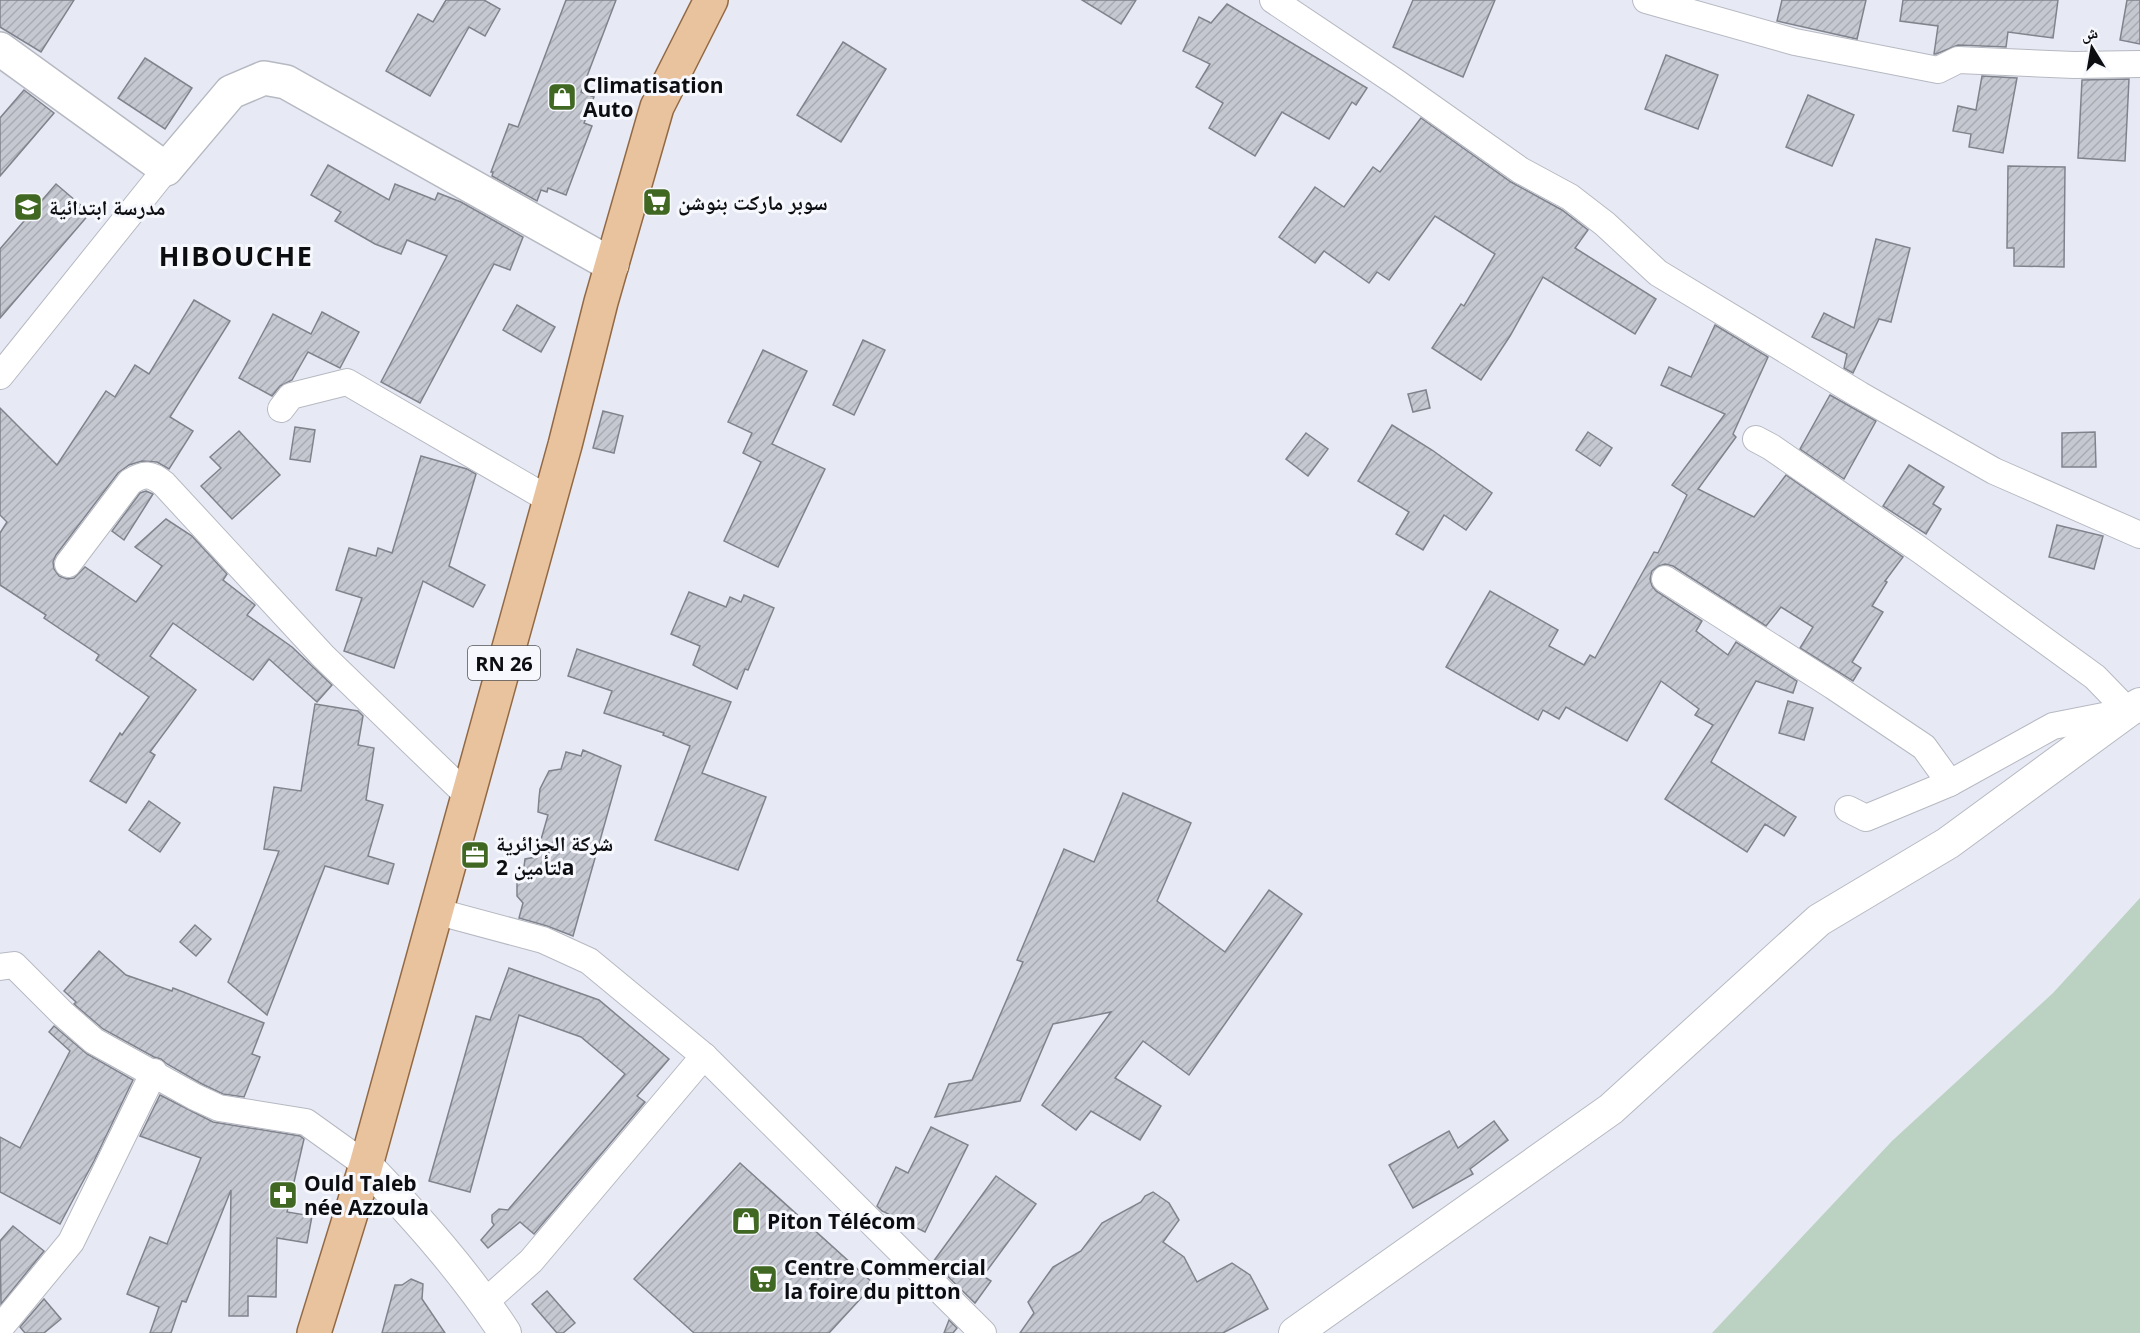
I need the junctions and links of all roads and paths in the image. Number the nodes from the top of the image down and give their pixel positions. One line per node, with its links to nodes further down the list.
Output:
1 (711, 0): 7 (main road, RN 26)
2 (1273, 0): 12 (street)
3 (1646, 0): 5 (street)
4 (0, 49): 6 (main road)
5 (2140, 64)
6 (166, 169): 7 (main road); 8 (street)
7 (612, 265): 11 (main road, RN 26)
8 (0, 376)
9 (281, 409): 11 (street)
10 (1756, 439): 15 (street)
11 (549, 500): 17 (main road, RN 26)
12 (2140, 535)
13 (68, 564): 17 (street)
14 (1665, 579): 16 (street)
15 (2134, 708): 16 (street); 29 (street)
16 (1950, 783): 18 (street)
17 (467, 795): 19 (main road, RN 26)
18 (1848, 809)
19 (435, 911): 21 (street); 23 (main road, RN 26)
20 (0, 967): 22 (street)
21 (704, 1056): 24 (street); 28 (street)
22 (154, 1072): 23 (street); 25 (street)
23 (366, 1165): 24 (street); 26 (main road, RN 26)
24 (485, 1302): 27 (street)
25 (0, 1328)
26 (314, 1333)
27 (505, 1333)
28 (983, 1333)
29 (1295, 1333)

